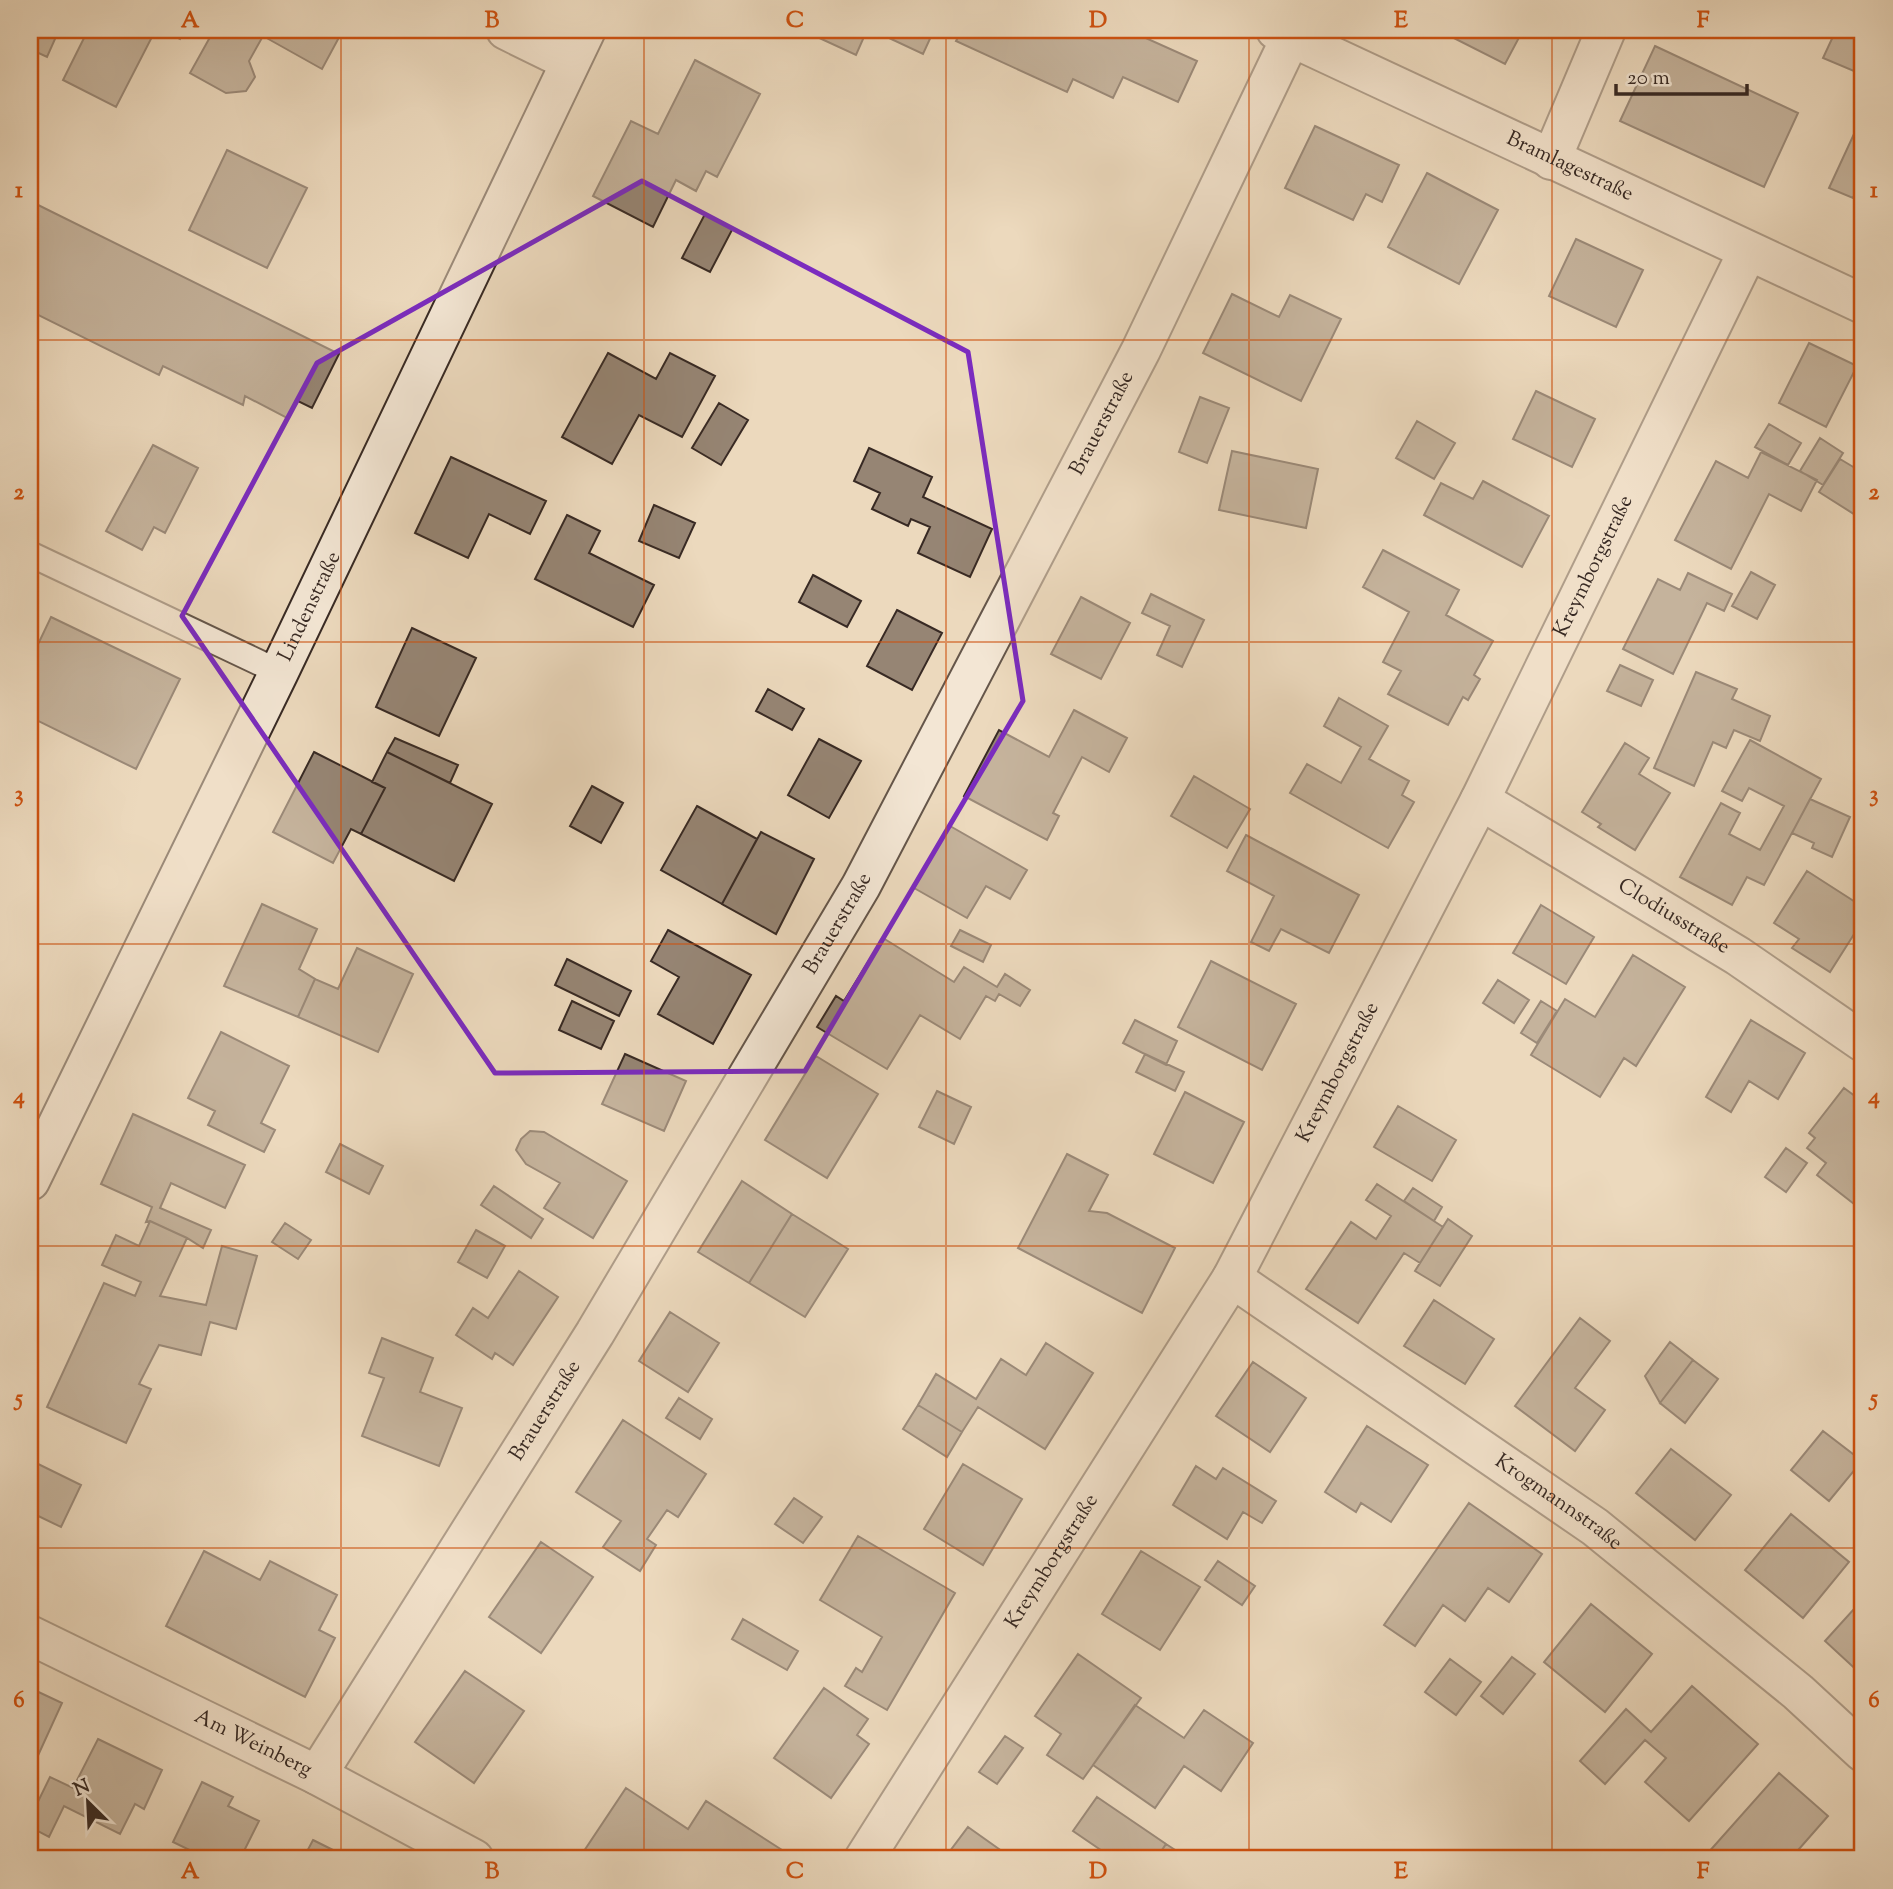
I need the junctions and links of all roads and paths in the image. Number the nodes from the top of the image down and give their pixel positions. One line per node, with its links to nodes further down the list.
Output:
1 (506, 30): 4 (street)
2 (1606, 30): 5 (street)
3 (1283, 33): 5 (street, Bramlagestraße); 16 (street, Brauerstraße)
4 (577, 46): 9 (street, Lindenstraße)
5 (1551, 160): 6 (street, Bramlagestraße)
6 (1748, 251): 7 (street, Bramlagestraße); 10 (street, Kreymborgstraße)
7 (1863, 304)
8 (30, 554): 9 (lane)
9 (279, 672): 12 (street, Lindenstraße)
10 (1480, 800): 11 (street, Clodiusstraße); 13 (street, Kreymborgstraße)
11 (1863, 1042)
12 (30, 1181)
13 (1232, 1278): 15 (street, Krogmannstraße); 18 (street, Kreymborgstraße)
14 (30, 1635): 16 (street, Am Weinberg)
15 (1863, 1752)
16 (317, 1775): 17 (street, Am Weinberg)
17 (474, 1859)
18 (863, 1859)

